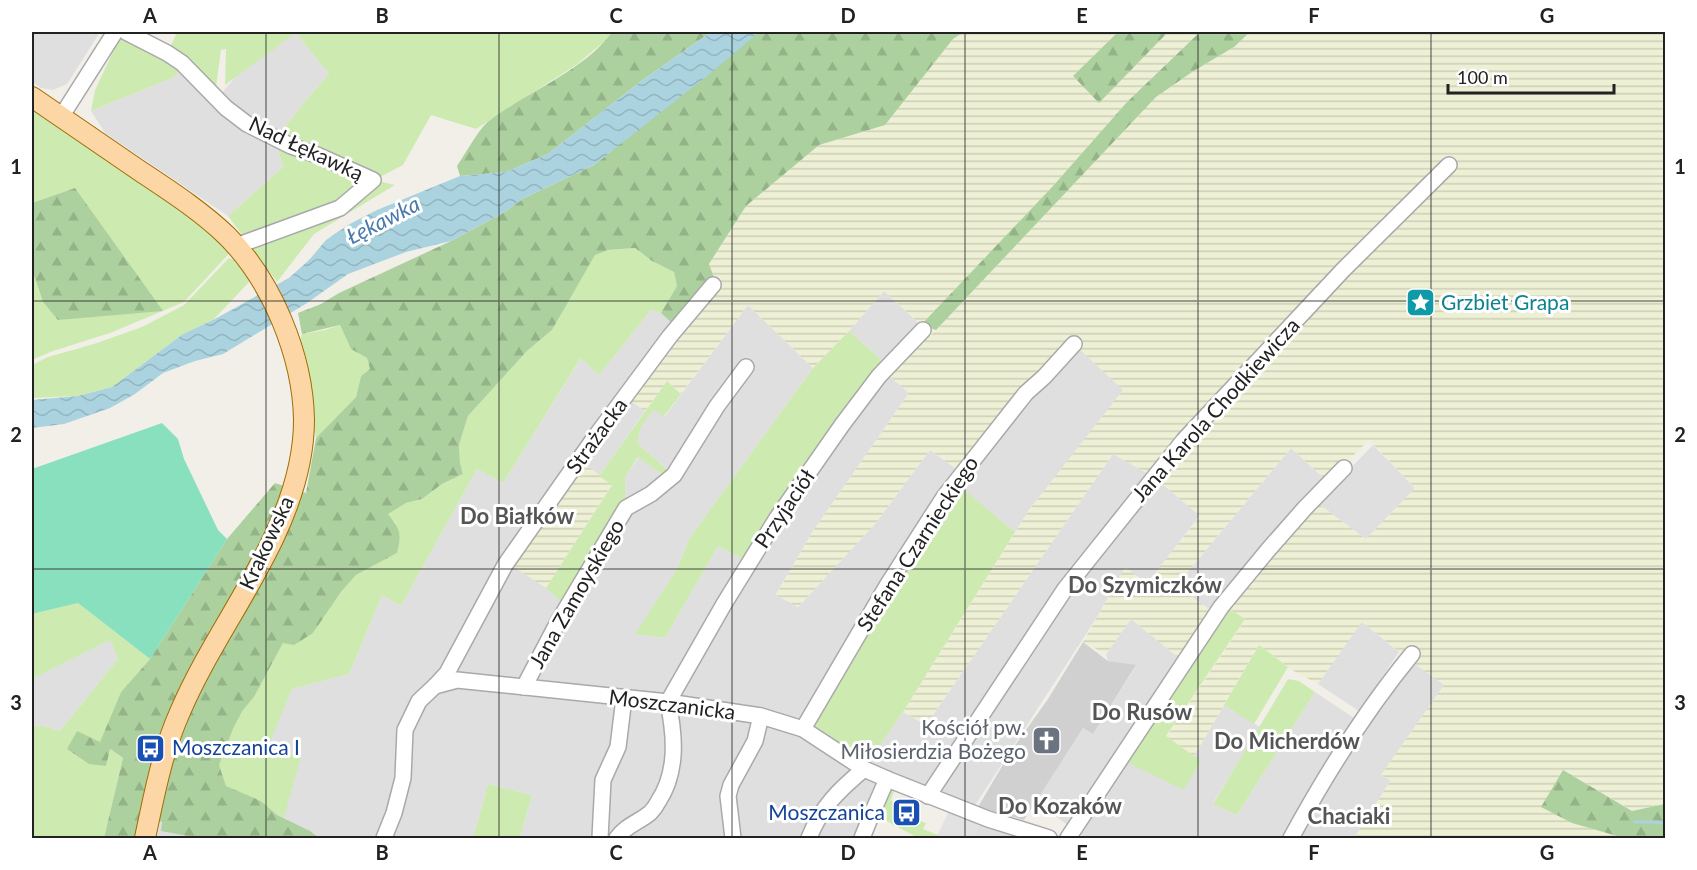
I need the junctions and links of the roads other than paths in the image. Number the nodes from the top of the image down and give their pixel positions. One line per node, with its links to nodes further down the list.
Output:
1 (115, 32): 4 (street)
2 (126, 32): 6 (street, Nad Łękawką)
3 (32, 97): 4 (main road, Krakowska)
4 (61, 117): 8 (main road, Krakowska)
5 (1449, 165): 23 (street, Jana Karola Chodkiewicza)
6 (348, 168): 7 (street); 7 (street, Nad Łękawką)
7 (340, 208): 8 (street)
8 (240, 251): 24 (main road, Krakowska)
9 (713, 285): 15 (street, Strażacka)
10 (923, 330): 18 (street, Przyjaciół)
11 (1074, 344): 20 (street, Stefana Czarnieckiego)
12 (746, 368): 16 (street, Jana Zamoyskiego)
13 (1344, 468): 32 (street)
14 (1412, 654): 33 (street)
15 (435, 686): 16 (street, Moszczanicka); 25 (street)
16 (524, 687): 17 (street, Moszczanicka)
17 (624, 698): 18 (street, Moszczanicka); 26 (street)
18 (668, 702): 19 (street, Moszczanicka); 27 (street)
19 (761, 717): 20 (street, Moszczanicka); 28 (street)
20 (803, 729): 21 (street, Moszczanicka)
21 (864, 769): 22 (street, Moszczanicka); 29 (street)
22 (887, 779): 23 (street, Moszczanicka); 30 (street)
23 (928, 796): 31 (street, Moszczanicka)
24 (145, 838)
25 (384, 838)
26 (600, 838)
27 (617, 838)
28 (733, 838)
29 (809, 838)
30 (862, 838)
31 (1049, 838)
32 (1068, 838)
33 (1291, 838)

